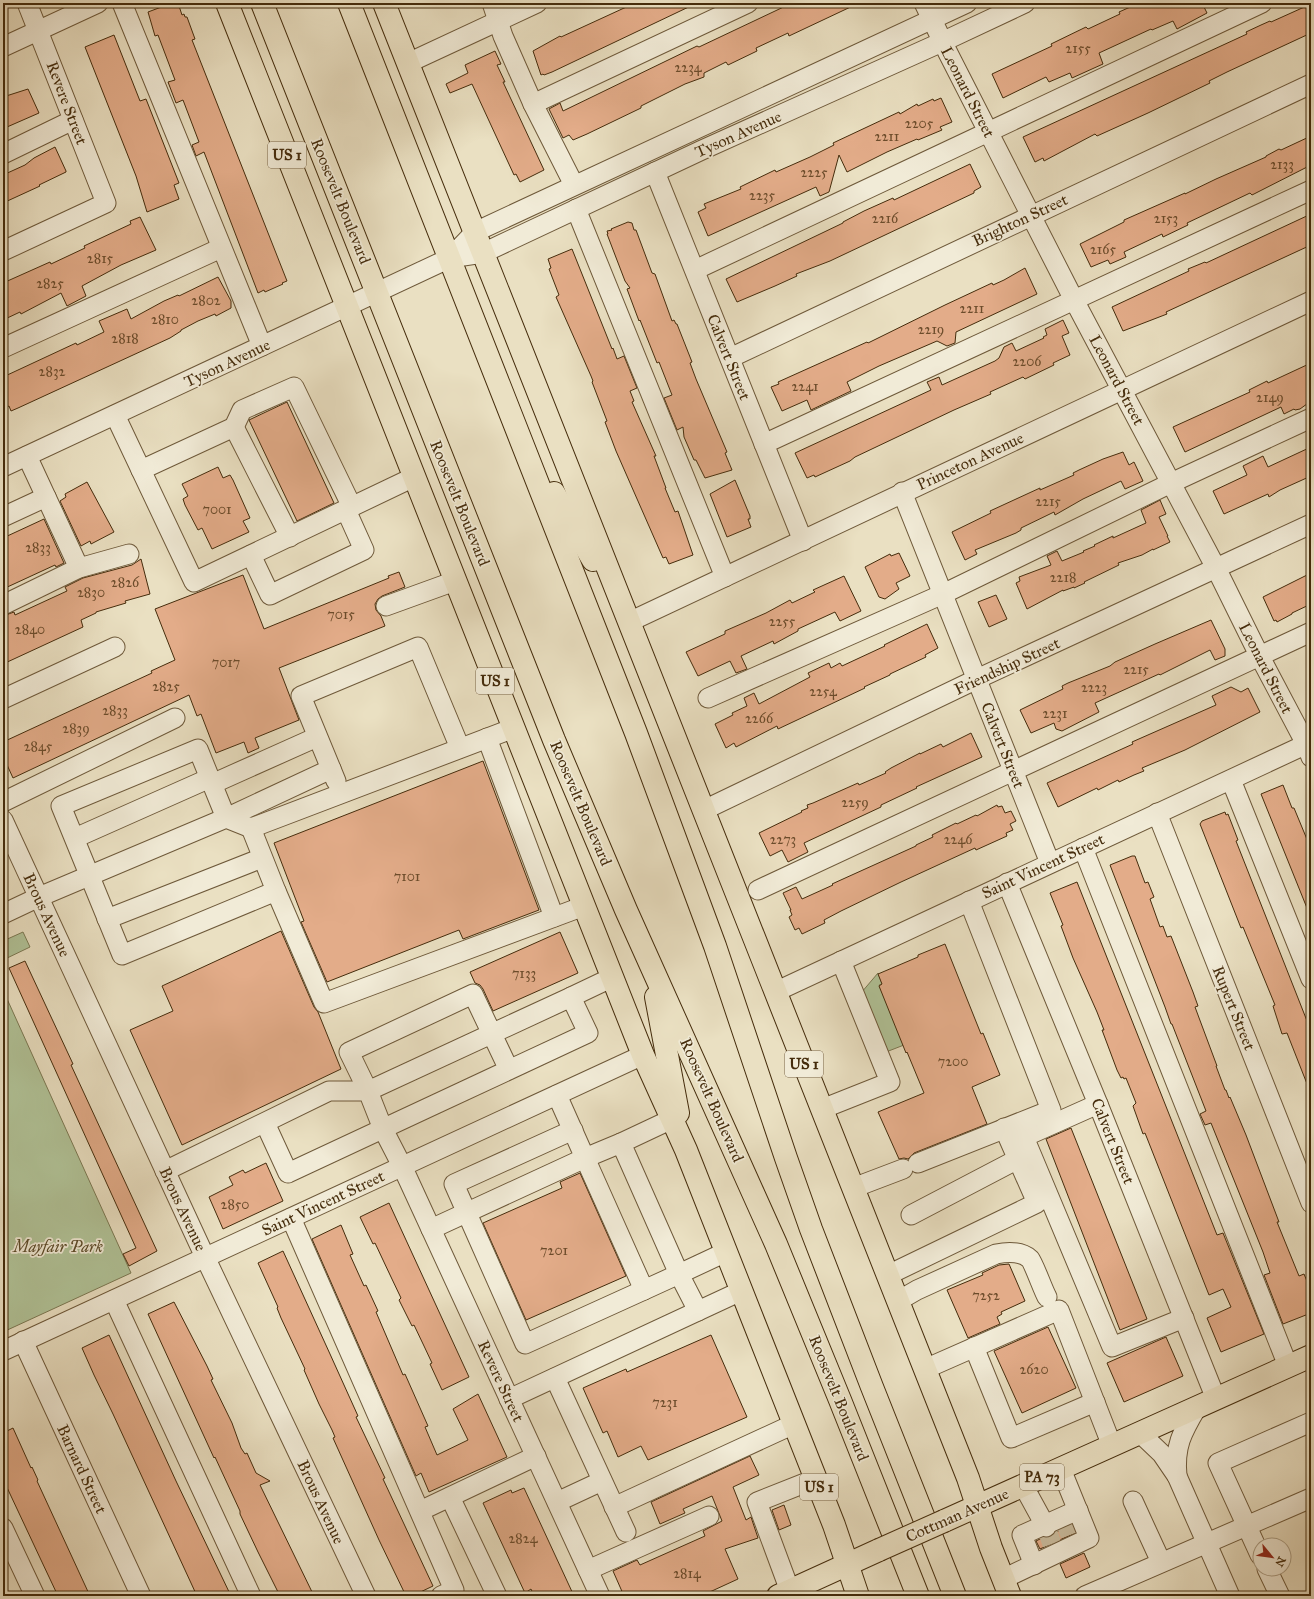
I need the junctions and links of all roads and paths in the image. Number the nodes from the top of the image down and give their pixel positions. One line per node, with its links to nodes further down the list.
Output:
1 (27, 3): 16 (street, Revere Street)
2 (98, 3): 16 (street)
3 (122, 3): 33 (street)
4 (227, 3): 41 (main road, Roosevelt Boulevard / US 1)
5 (262, 3): 38 (main road, Roosevelt Boulevard / US 1)
6 (349, 3): 36 (main road)
7 (384, 3): 19 (main road, US 1)
8 (492, 3): 15 (street)
9 (537, 3): 15 (street)
10 (748, 3): 21 (street)
11 (967, 3): 14 (street, Tyson Avenue)
12 (1025, 3): 17 (street, Tyson Avenue)
13 (1262, 3): 24 (street)
14 (928, 11): 17 (street, Leonard Street); 23 (street, Tyson Avenue)
15 (498, 21): 19 (street); 21 (street)
16 (39, 31): 18 (street); 22 (street, Revere Street)
17 (942, 42): 24 (street, Leonard Street); 25 (street, Tyson Avenue)
18 (3, 47)
19 (408, 63): 32 (main road, US 1)
20 (1311, 84): 31 (street, Brighton Street)
21 (533, 104): 28 (street)
22 (73, 120): 26 (street); 34 (street, Revere Street)
23 (694, 131): 25 (street); 28 (street, Tyson Avenue)
24 (989, 132): 31 (street, Leonard Street); 37 (street)
25 (702, 150): 27 (street, Tyson Avenue)
26 (3, 154)
27 (655, 172): 30 (street, Tyson Avenue); 37 (street, Calvert Street)
28 (574, 185): 32 (street, Tyson Avenue)
29 (1311, 190): 39 (street)
30 (576, 209): 35 (street, Tyson Avenue); 67 (street)
31 (1030, 215): 39 (street, Leonard Street); 44 (street, Brighton Street)
32 (474, 232): 35 (main road, US 1); 36 (street, Tyson Avenue)
33 (221, 248): 42 (street); 43 (street)
34 (3, 251)
35 (483, 253): 36 (street, Tyson Avenue); 72 (main road, US 1)
36 (450, 258): 38 (street, Tyson Avenue); 49 (main road)
37 (694, 270): 44 (street, Calvert Street)
38 (377, 292): 41 (street, Tyson Avenue); 110 (main road, Roosevelt Boulevard / US 1)
39 (1074, 300): 45 (street, Leonard Street); 50 (street)
40 (1311, 301): 45 (street, Princeton Avenue)
41 (347, 306): 42 (street, Tyson Avenue); 54 (main road, Roosevelt Boulevard / US 1)
42 (262, 346): 46 (street, Tyson Avenue)
43 (3, 348)
44 (730, 358): 50 (street, Calvert Street)
45 (1122, 390): 55 (street, Leonard Street); 56 (street, Princeton Avenue)
46 (115, 415): 51 (street, Tyson Avenue); 53 (street)
47 (1311, 418): 55 (street)
48 (234, 427): 53 (street); 58 (street); 61 (street)
49 (519, 434): 72 (main road); 202 (main road)
50 (764, 444): 62 (street, Calvert Street)
51 (27, 456): 52 (street, Tyson Avenue); 57 (street)
52 (3, 467)
53 (140, 470): 64 (street)
54 (414, 477): 58 (street); 68 (main road, Roosevelt Boulevard / US 1)
55 (1171, 483): 66 (street, Leonard Street); 69 (street)
56 (902, 492): 62 (street, Princeton Avenue); 69 (street, Calvert Street)
57 (46, 497): 59 (street); 65 (street)
58 (349, 508): 61 (street); 64 (street)
59 (3, 517)
60 (1311, 524): 66 (street, Friendship Street)
61 (290, 537): 64 (street)
62 (803, 541): 67 (street, Princeton Avenue)
63 (128, 554): 65 (street)
64 (251, 555)
65 (79, 568): 70 (street)
66 (1216, 568): 75 (street, Leonard Street); 76 (street, Friendship Street)
67 (725, 577): 72 (street, Princeton Avenue)
68 (455, 581): 71 (street); 80 (main road, Roosevelt Boulevard / US 1)
69 (943, 594): 76 (street, Calvert Street); 77 (street)
70 (3, 605)
71 (386, 606)
72 (629, 622): 91 (main road, US 1)
73 (1311, 632): 75 (street)
74 (115, 647): 78 (street)
75 (1259, 655): 84 (street, Leonard Street); 86 (street)
76 (977, 679): 86 (street, Calvert Street); 91 (street, Friendship Street)
77 (708, 698)
78 (3, 699)
79 (175, 718): 90 (street)
80 (514, 728): 82 (street); 106 (main road, Roosevelt Boulevard / US 1)
81 (318, 737): 83 (street); 85 (street); 88 (street)
82 (487, 738): 83 (street); 108 (street)
83 (460, 748): 89 (street)
84 (1309, 748): 87 (street, Saint Vincent Street)
85 (331, 769): 89 (street); 93 (street)
86 (1013, 770): 99 (street, Calvert Street); 102 (street)
87 (1231, 780): 92 (street, Saint Vincent Street); 113 (street)
88 (211, 781): 93 (street); 96 (street); 96 (street)
89 (341, 794): 95 (street)
90 (3, 802)
91 (704, 810): 114 (main road, US 1)
92 (1157, 813): 97 (street, Saint Vincent Street); 135 (street, Rupert Street)
93 (226, 818): 95 (street); 100 (street)
94 (3, 820): 104 (street, Brous Avenue)
95 (250, 828): 98 (street)
96 (74, 838): 100 (street)
97 (1083, 848): 99 (street, Saint Vincent Street); 155 (street)
98 (262, 858): 103 (street); 109 (street)
99 (1050, 863): 101 (street, Saint Vincent Street)
100 (90, 875): 104 (street); 109 (street)
101 (1007, 883): 105 (street, Saint Vincent Street); 121 (street, Calvert Street)
102 (758, 890)
103 (276, 891): 108 (street); 109 (street)
104 (39, 897): 107 (street); 133 (street, Brous Avenue)
105 (969, 901): 111 (street, Saint Vincent Street); 125 (street)
106 (584, 906): 108 (street); 112 (main road, Roosevelt Boulevard / US 1)
107 (3, 914)
108 (554, 917)
109 (107, 919)
110 (649, 961): 129 (main road); 201 (main road, Roosevelt Boulevard / US 1)
111 (841, 961): 114 (street, Saint Vincent Street); 122 (street)
112 (613, 978): 115 (street); 117 (main road, Roosevelt Boulevard / US 1)
113 (1311, 979)
114 (775, 992): 122 (main road, US 1)
115 (571, 997): 116 (street); 118 (street)
116 (492, 1034): 118 (street); 119 (street); 119 (street, Revere Street)
117 (643, 1055): 120 (street, Saint Vincent Street); 123 (main road, Roosevelt Boulevard / US 1)
118 (509, 1070): 126 (street)
119 (368, 1091): 124 (street); 126 (street, Revere Street)
120 (557, 1095): 127 (street); 132 (street, Saint Vincent Street)
121 (1098, 1104): 150 (street, Calvert Street); 150 (street)
122 (822, 1109): 134 (main road, US 1)
123 (672, 1119): 128 (street); 129 (main road, Roosevelt Boulevard / US 1)
124 (265, 1123): 126 (street); 133 (street)
125 (1004, 1128): 131 (street); 134 (street)
126 (383, 1129): 132 (street, Revere Street)
127 (573, 1130): 130 (street); 136 (street)
128 (621, 1143): 130 (street); 142 (street)
129 (686, 1150): 140 (main road, Roosevelt Boulevard / US 1)
130 (586, 1158): 136 (street); 144 (street)
131 (1018, 1159): 137 (street); 143 (street)
132 (402, 1166): 138 (street, Saint Vincent Street); 139 (street, Revere Street)
133 (165, 1172): 141 (street, Brous Avenue)
134 (853, 1188): 143 (main road, US 1)
135 (1311, 1204)
136 (467, 1213): 139 (street); 144 (street)
137 (911, 1216)
138 (291, 1218): 141 (street, Saint Vincent Street); 177 (street)
139 (431, 1229): 158 (street, Revere Street)
140 (726, 1252): 142 (street); 145 (main road, Roosevelt Boulevard / US 1)
141 (205, 1257): 147 (street, Saint Vincent Street); 196 (street, Brous Avenue)
142 (679, 1274): 144 (street); 149 (street)
143 (888, 1275): 148 (main road, US 1)
144 (644, 1290)
145 (741, 1291): 149 (street); 162 (main road, Roosevelt Boulevard / US 1)
146 (1047, 1297): 148 (street)
147 (114, 1300): 151 (street, Saint Vincent Street); 195 (street)
148 (898, 1301): 156 (main road, US 1)
149 (698, 1311): 157 (street)
150 (1184, 1318): 160 (street, Calvert Street)
151 (23, 1341): 153 (street, Saint Vincent Street); 194 (street, Barnard Street)
152 (974, 1347): 156 (street); 159 (street); 159 (street)
153 (3, 1351)
154 (1311, 1356): 155 (main road, Cottman Avenue / PA 73)
155 (1288, 1366): 160 (main road, Cottman Avenue / PA 73)
156 (925, 1369): 175 (main road, US 1)
157 (555, 1378): 158 (street); 169 (street)
158 (509, 1399): 165 (street, Revere Street)
159 (1095, 1402): 164 (street)
160 (1207, 1403): 163 (main road, Cottman Avenue / PA 73); 167 (street)
161 (1311, 1422): 180 (street)
162 (794, 1424): 168 (main road, Roosevelt Boulevard / US 1); 176 (street)
163 (1140, 1433): 164 (main road, Cottman Avenue / PA 73); 167 (street)
164 (1112, 1446): 166 (main road, Cottman Avenue / PA 73)
165 (536, 1456): 171 (street); 174 (street, Revere Street)
166 (1061, 1468): 170 (main road, Cottman Avenue / PA 73); 179 (street)
167 (1177, 1476): 185 (street)
168 (815, 1479): 187 (main road, Roosevelt Boulevard / US 1); 192 (street)
169 (602, 1481): 174 (street); 176 (street)
170 (1024, 1485): 175 (main road, Cottman Avenue / PA 73); 183 (street)
171 (450, 1497): 177 (street); 198 (street)
172 (1311, 1498): 180 (street)
173 (1133, 1501): 186 (street)
174 (557, 1502): 189 (street, Revere Street)
175 (977, 1506): 187 (main road, Cottman Avenue / PA 73, bridge); 191 (main road, US 1)
176 (614, 1507): 182 (street)
177 (420, 1510): 197 (street)
178 (709, 1516): 189 (street)
179 (1070, 1525): 183 (street); 183 (street)
180 (1246, 1526): 184 (street); 185 (street)
181 (3, 1528): 193 (street)
182 (626, 1532)
183 (1050, 1537): 188 (street); 188 (street)
184 (1252, 1538)
185 (1207, 1542): 186 (street); 204 (street)
186 (1160, 1562): 203 (street)
187 (847, 1565): 192 (main road, Cottman Avenue / PA 73); 200 (main road, Roosevelt Boulevard / US 1)
188 (1034, 1565): 191 (street)
189 (588, 1570): 199 (street, Revere Street)
190 (1271, 1577): 205 (street)
191 (1006, 1588)
192 (784, 1593)
193 (35, 1596)
194 (141, 1596)
195 (251, 1596)
196 (366, 1596)
197 (441, 1596)
198 (497, 1596)
199 (600, 1596)
200 (858, 1596)
201 (918, 1596)
202 (955, 1596)
203 (1085, 1596)
204 (1230, 1596)
205 (1280, 1596)

